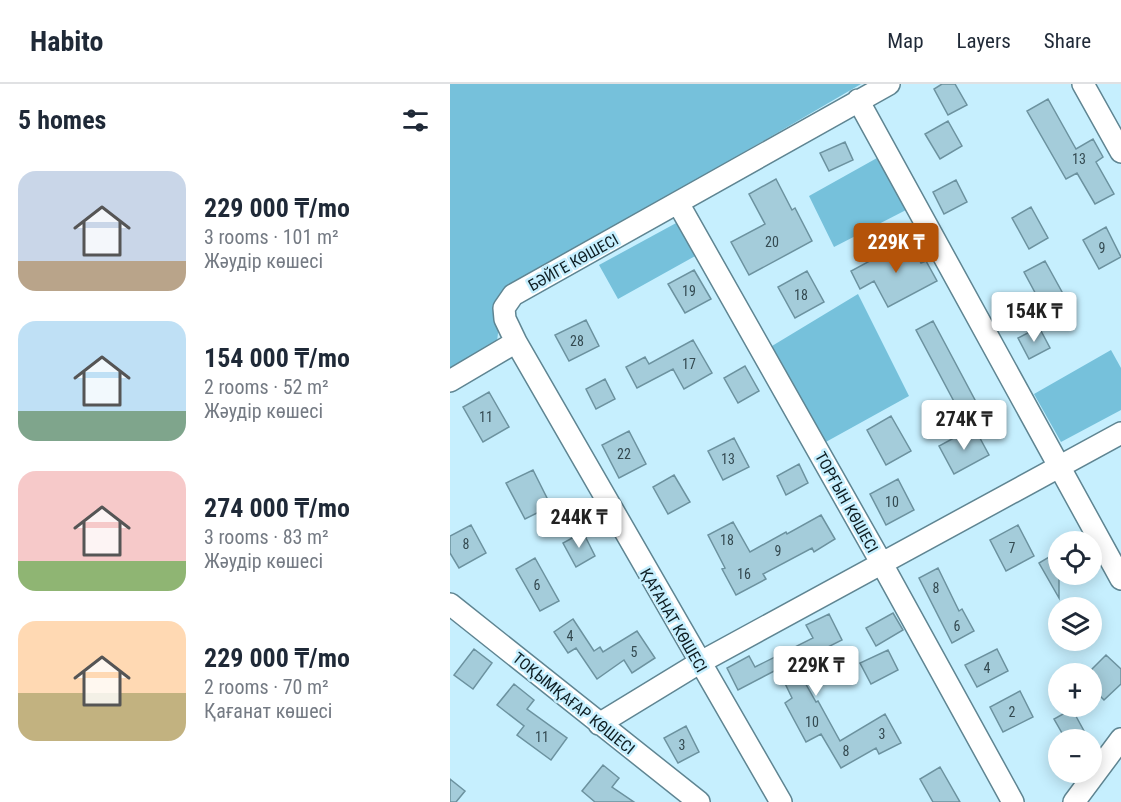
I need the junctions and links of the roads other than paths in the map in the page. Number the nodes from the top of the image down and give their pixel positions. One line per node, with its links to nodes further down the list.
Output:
1 (889, 84): 3 (street)
2 (1083, 84): 4 (street)
3 (858, 100): 5 (street); 9 (street)
4 (1121, 152)
5 (678, 203): 6 (street, БӘЙГЕ КӨШЕСІ); 10 (street, ТОРҒЫН КӨШЕСІ)
6 (516, 342): 7 (street); 13 (street, ҚАҒАНАТ КӨШЕСІ)
7 (450, 381)
8 (1121, 432): 9 (street)
9 (1060, 467): 10 (street); 11 (street)
10 (882, 564): 13 (street); 18 (street, ТОРҒЫН КӨШЕСІ)
11 (1121, 579)
12 (450, 604): 14 (street, ТОҚЫМҚАҒАР КӨШЕСІ)
13 (699, 663): 14 (street); 17 (street, ҚАҒАНАТ КӨШЕСІ)
14 (599, 724): 16 (street, ТОҚЫМҚАҒАР КӨШЕСІ)
15 (1121, 739): 19 (street)
16 (699, 802)
17 (781, 802)
18 (1013, 802)
19 (1074, 802)

